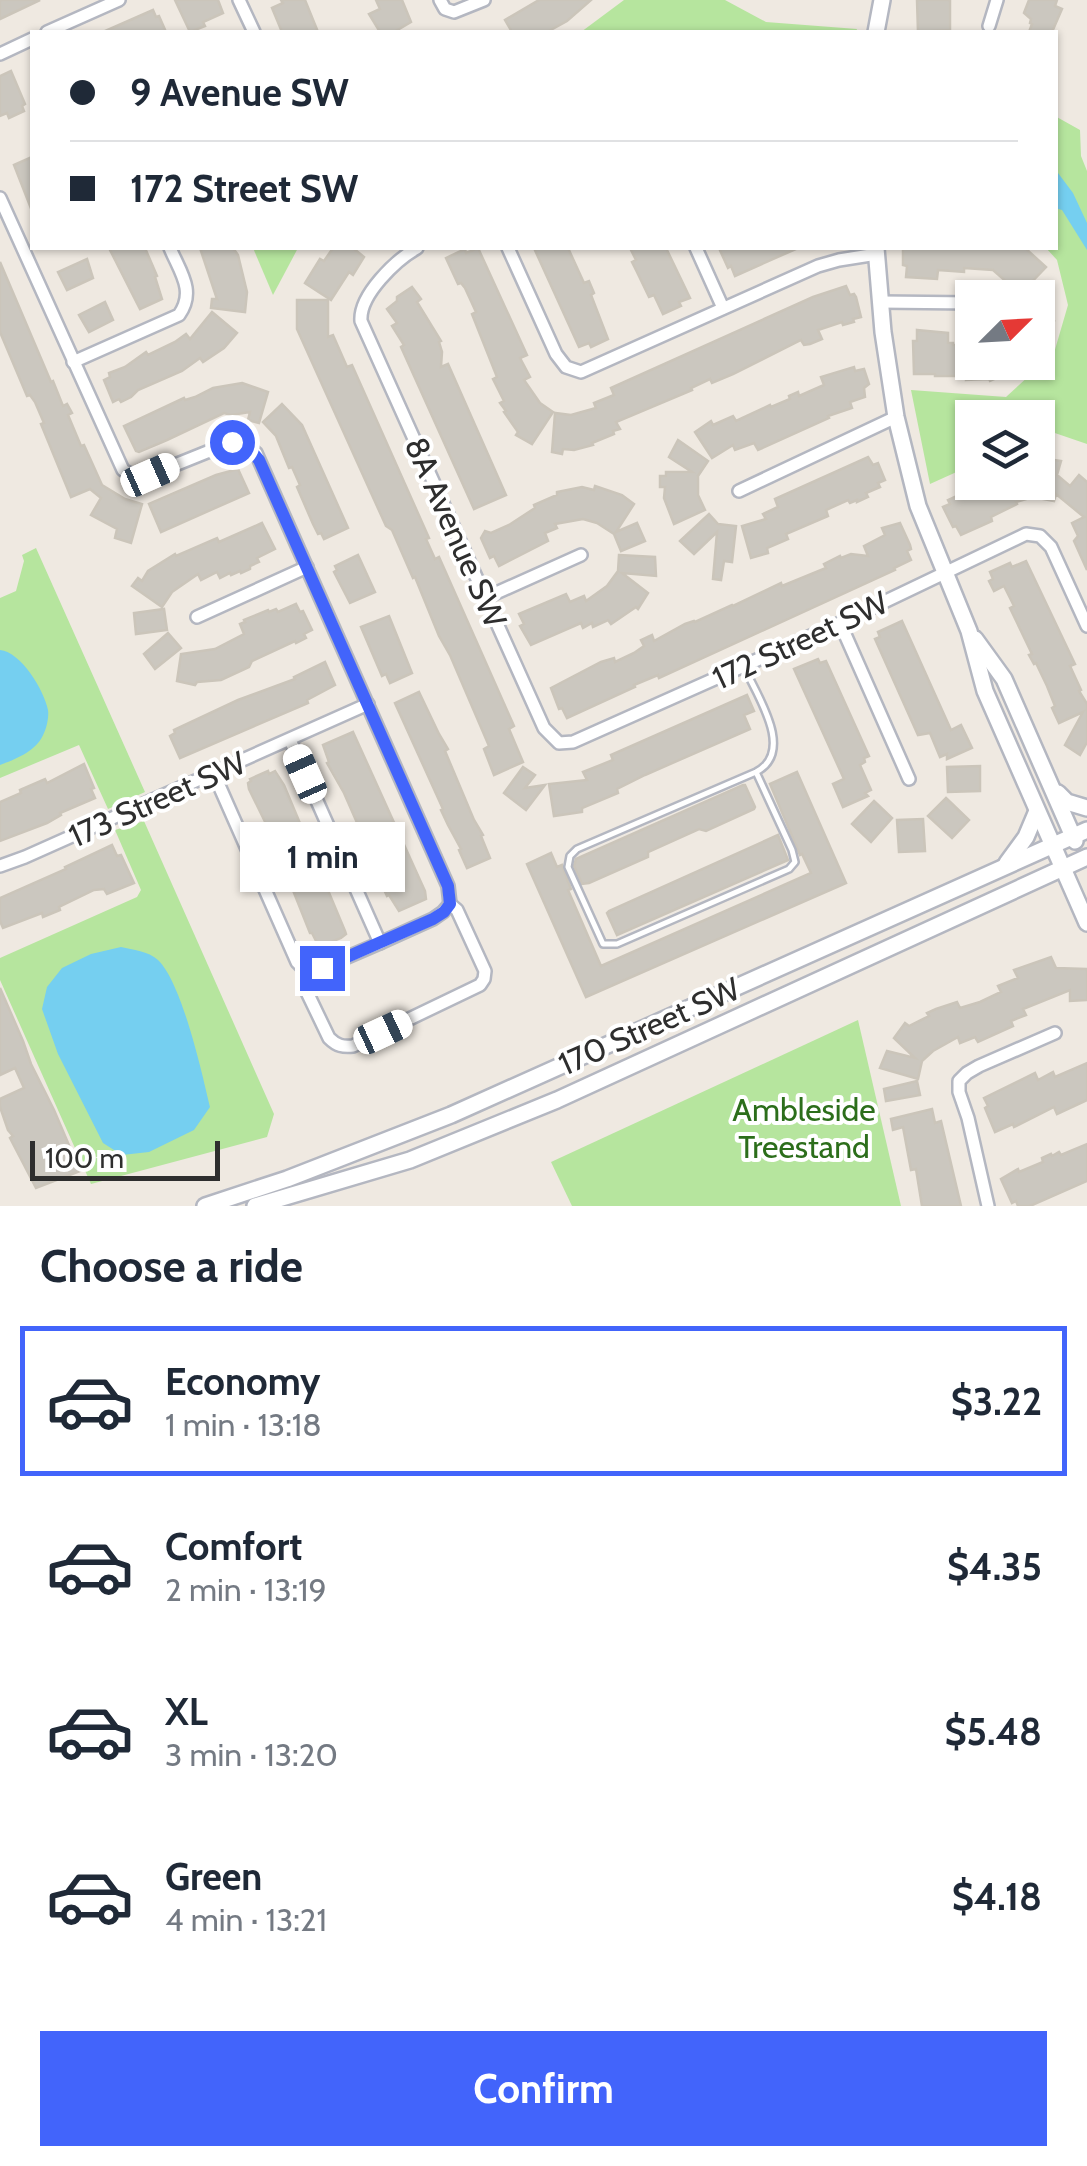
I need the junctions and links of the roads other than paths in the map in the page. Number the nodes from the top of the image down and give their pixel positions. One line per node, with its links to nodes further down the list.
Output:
1 (119, 0): 8 (street)
2 (239, 0): 9 (street)
3 (484, 0): 6 (street)
4 (882, 0): 10 (main road)
5 (997, 0): 7 (street)
6 (443, 4)
7 (990, 26)
8 (52, 30)
9 (253, 30)
10 (876, 30)
11 (30, 40): 12 (street)
12 (0, 54)
13 (0, 198): 22 (street)
14 (171, 250): 22 (street)
15 (414, 250): 28 (street, 8A Avenue SW)
16 (509, 250): 21 (street)
17 (697, 250): 21 (street)
18 (877, 250): 19 (main road); 21 (street)
19 (880, 302): 20 (street); 23 (main road)
20 (955, 303)
21 (723, 308)
22 (73, 362): 26 (street)
23 (896, 418): 24 (street); 27 (main road)
24 (739, 491)
25 (581, 555): 28 (street)
26 (307, 567): 29 (street); 34 (street)
27 (944, 572): 30 (street, 172 Street SW); 31 (street, 172 Street SW); 32 (main road)
28 (485, 598): 36 (street, 8A Avenue SW)
29 (197, 617)
30 (840, 623): 33 (street, 172 Street SW); 39 (street)
31 (1087, 626)
32 (970, 632): 40 (main road); 42 (main road)
33 (744, 666): 36 (street, 172 Street SW); 37 (lane)
34 (368, 704): 35 (street, 173 Street SW); 49 (street)
35 (290, 740): 38 (street, 173 Street SW); 51 (street)
36 (559, 742)
37 (756, 772): 37 (lane)
38 (214, 774): 46 (street, 173 Street SW); 52 (street)
39 (909, 779)
40 (1051, 787): 41 (main road); 43 (main road)
41 (1087, 808)
42 (1037, 811): 44 (main road); 47 (main road)
43 (1080, 833): 44 (main road, 170 Street SW); 45 (main road)
44 (1052, 845): 47 (main road, 170 Street SW); 48 (main road)
45 (1086, 861): 48 (main road, 170 Street SW)
46 (0, 866)
47 (1004, 866): 54 (main road, 170 Street SW)
48 (1062, 868): 50 (main road); 55 (main road, 170 Street SW)
49 (450, 904): 51 (street); 52 (street)
50 (1087, 923)
51 (380, 943): 52 (street)
52 (303, 968)
53 (1055, 1034): 56 (street)
54 (205, 1206)
55 (255, 1206)
56 (988, 1206)

